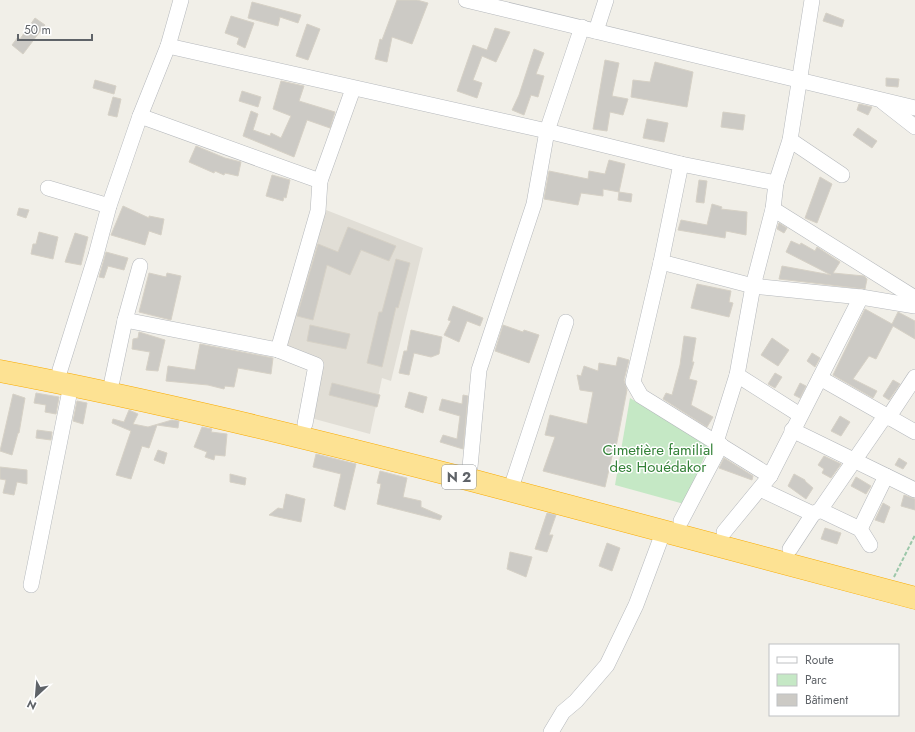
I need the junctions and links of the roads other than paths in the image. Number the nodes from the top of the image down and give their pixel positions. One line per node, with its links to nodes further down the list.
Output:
1 (181, 0): 7 (street)
2 (466, 0): 5 (street)
3 (606, 0): 6 (street)
4 (812, 0): 8 (street)
5 (497, 3): 6 (street)
6 (589, 29): 8 (street); 14 (street)
7 (168, 46): 9 (street); 12 (street)
8 (798, 80): 10 (street); 15 (street)
9 (353, 89): 14 (street); 18 (street)
10 (877, 98): 11 (street); 13 (street)
11 (915, 108)
12 (140, 116): 18 (street); 21 (street)
13 (915, 128)
14 (547, 131): 16 (street); 46 (street)
15 (790, 140): 17 (street); 19 (street)
16 (681, 164): 19 (street); 23 (street)
17 (842, 175)
18 (320, 181): 31 (street)
19 (776, 183): 22 (street)
20 (48, 188): 21 (street)
21 (109, 206): 35 (street)
22 (773, 209): 25 (street); 27 (street)
23 (661, 262): 25 (street); 44 (street)
24 (140, 266): 29 (street)
25 (753, 286): 26 (street); 34 (street)
26 (861, 297): 28 (street); 37 (street)
27 (915, 298)
28 (915, 306)
29 (125, 320): 31 (street); 38 (street)
30 (566, 322): 49 (street)
31 (278, 350): 41 (street)
32 (0, 358): 35 (highway, N 2)
33 (0, 371): 35 (highway, N 2)
34 (737, 375): 39 (street); 44 (street)
35 (66, 377): 38 (highway, N 2); 53 (highway, N 2); 59 (street)
36 (915, 377): 40 (street)
37 (820, 378): 39 (street); 40 (street)
38 (112, 381): 41 (highway, N 2)
39 (800, 415): 42 (street)
40 (887, 417): 43 (street); 45 (street)
41 (305, 424): 46 (highway, N 2)
42 (792, 430): 45 (street); 47 (street)
43 (915, 432)
44 (718, 444): 47 (street); 53 (street)
45 (856, 460): 48 (street); 52 (street)
46 (470, 467): 49 (highway, N 2)
47 (770, 476): 50 (street)
48 (886, 476): 51 (street); 54 (street)
49 (514, 478): 53 (highway, N 2)
50 (760, 489): 52 (street); 55 (street)
51 (915, 490)
52 (817, 512): 54 (street); 57 (street)
53 (673, 526): 55 (highway, N 2); 60 (highway, N 2); 61 (street)
54 (860, 528): 56 (street)
55 (724, 532): 57 (highway, N 2)
56 (870, 546)
57 (790, 549): 58 (highway, N 2)
58 (915, 584)
59 (32, 585)
60 (915, 598)
61 (551, 732)

